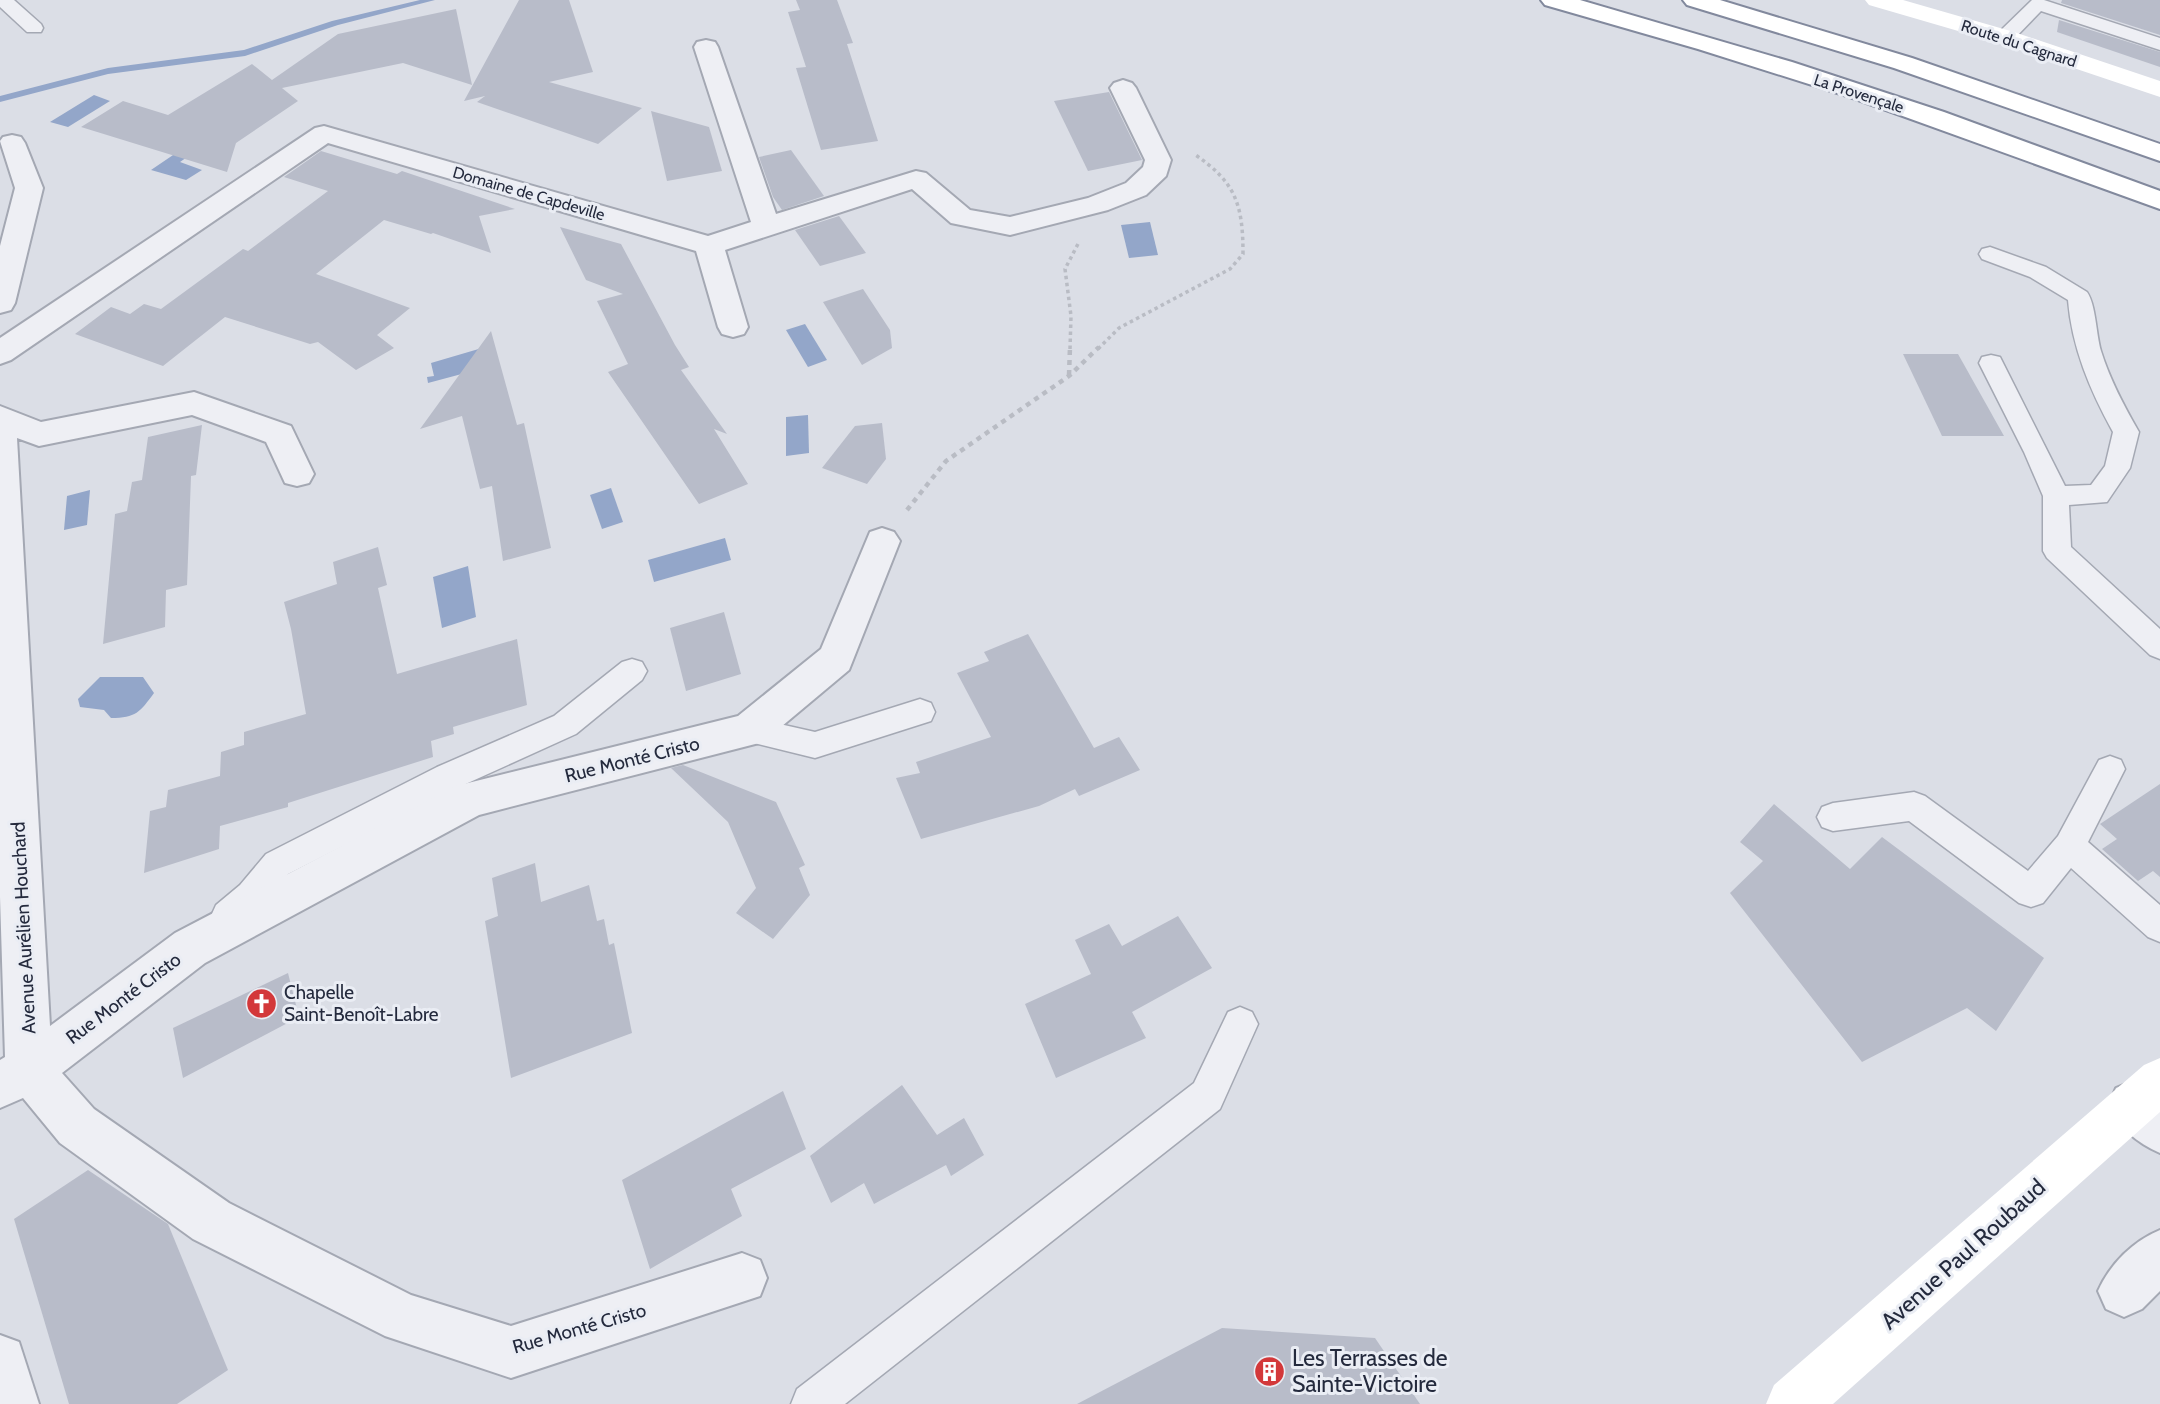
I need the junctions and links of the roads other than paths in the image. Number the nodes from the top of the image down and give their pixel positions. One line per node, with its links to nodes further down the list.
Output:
1 (3, 0): 5 (lane)
2 (1553, 0): 13 (main road, La Provençale)
3 (1695, 0): 12 (main road)
4 (1877, 0): 6 (main road, Route du Cagnard)
5 (34, 28)
6 (2005, 37): 7 (lane); 10 (main road, Route du Cagnard)
7 (2160, 44)
8 (706, 47): 14 (street)
9 (1123, 88): 14 (street)
10 (2160, 89)
11 (12, 143): 17 (street)
12 (2160, 153)
13 (2160, 201)
14 (766, 226): 15 (street)
15 (709, 245): 18 (street); 19 (street, Domaine de Capdeville)
16 (1990, 254): 23 (lane)
17 (0, 303)
18 (733, 327)
19 (0, 354)
20 (1992, 363): 23 (lane)
21 (0, 418): 22 (street); 35 (street, Avenue Aurélien Houchard)
22 (298, 474)
23 (2056, 496): 25 (lane)
24 (882, 541): 28 (street, Rue Monté Cristo)
25 (2160, 647)
26 (632, 671): 33 (lane)
27 (920, 712): 28 (lane)
28 (749, 730): 33 (street, Rue Monté Cristo)
29 (2110, 769): 31 (lane)
30 (1833, 817): 31 (lane)
31 (2069, 846): 32 (lane)
32 (2160, 926)
33 (190, 948): 35 (street, Rue Monté Cristo)
34 (1240, 1024): 42 (lane)
35 (15, 1077): 38 (street, Rue Monté Cristo)
36 (2151, 1105): 43 (main road, Avenue Paul Roubaud)
37 (2160, 1255): 39 (street)
38 (742, 1278)
39 (2124, 1292)
40 (0, 1361): 41 (street)
41 (12, 1404)
42 (812, 1404)
43 (1793, 1404)

